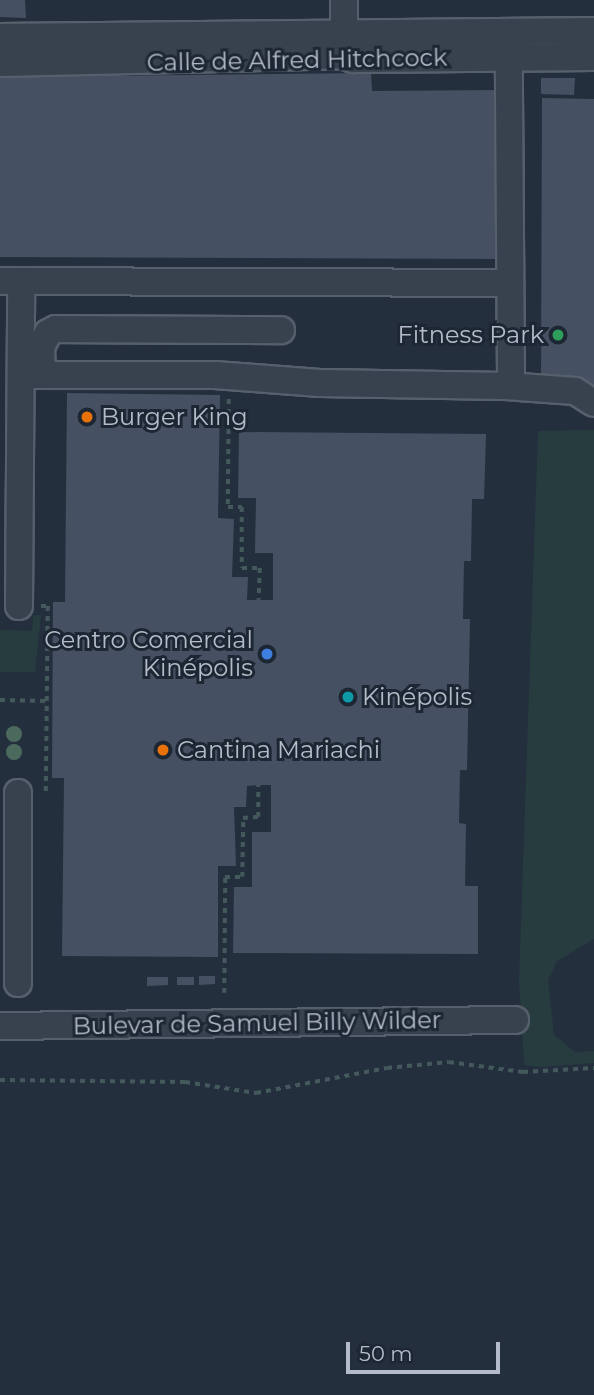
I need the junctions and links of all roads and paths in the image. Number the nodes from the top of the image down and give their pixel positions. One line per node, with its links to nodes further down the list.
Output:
1 (344, 0): 3 (street)
2 (594, 31): 3 (street, Calle de Alfred Hitchcock)
3 (344, 34): 4 (street, Calle de Alfred Hitchcock)
4 (0, 37)
5 (594, 57): 6 (street, Calle de Alfred Hitchcock)
6 (509, 58): 7 (street, Calle de Alfred Hitchcock); 9 (street)
7 (0, 62)
8 (11, 281): 9 (street); 11 (street)
9 (510, 284): 13 (street)
10 (281, 330): 11 (street)
11 (41, 375): 13 (street); 18 (street)
12 (229, 386): 15 (path)
13 (506, 386): 14 (street)
14 (594, 402)
15 (229, 416): 16 (path); 17 (path)
16 (239, 416)
17 (259, 600)
18 (19, 606): 20 (path)
19 (0, 701): 20 (path)
20 (47, 701): 23 (path)
21 (258, 785): 25 (path)
22 (18, 793): 24 (street)
23 (46, 794)
24 (18, 983)
25 (224, 993)
26 (514, 1020): 27 (street, Bulevar de Samuel Billy Wilder)
27 (0, 1026)
28 (594, 1068): 29 (path)
29 (0, 1080)

